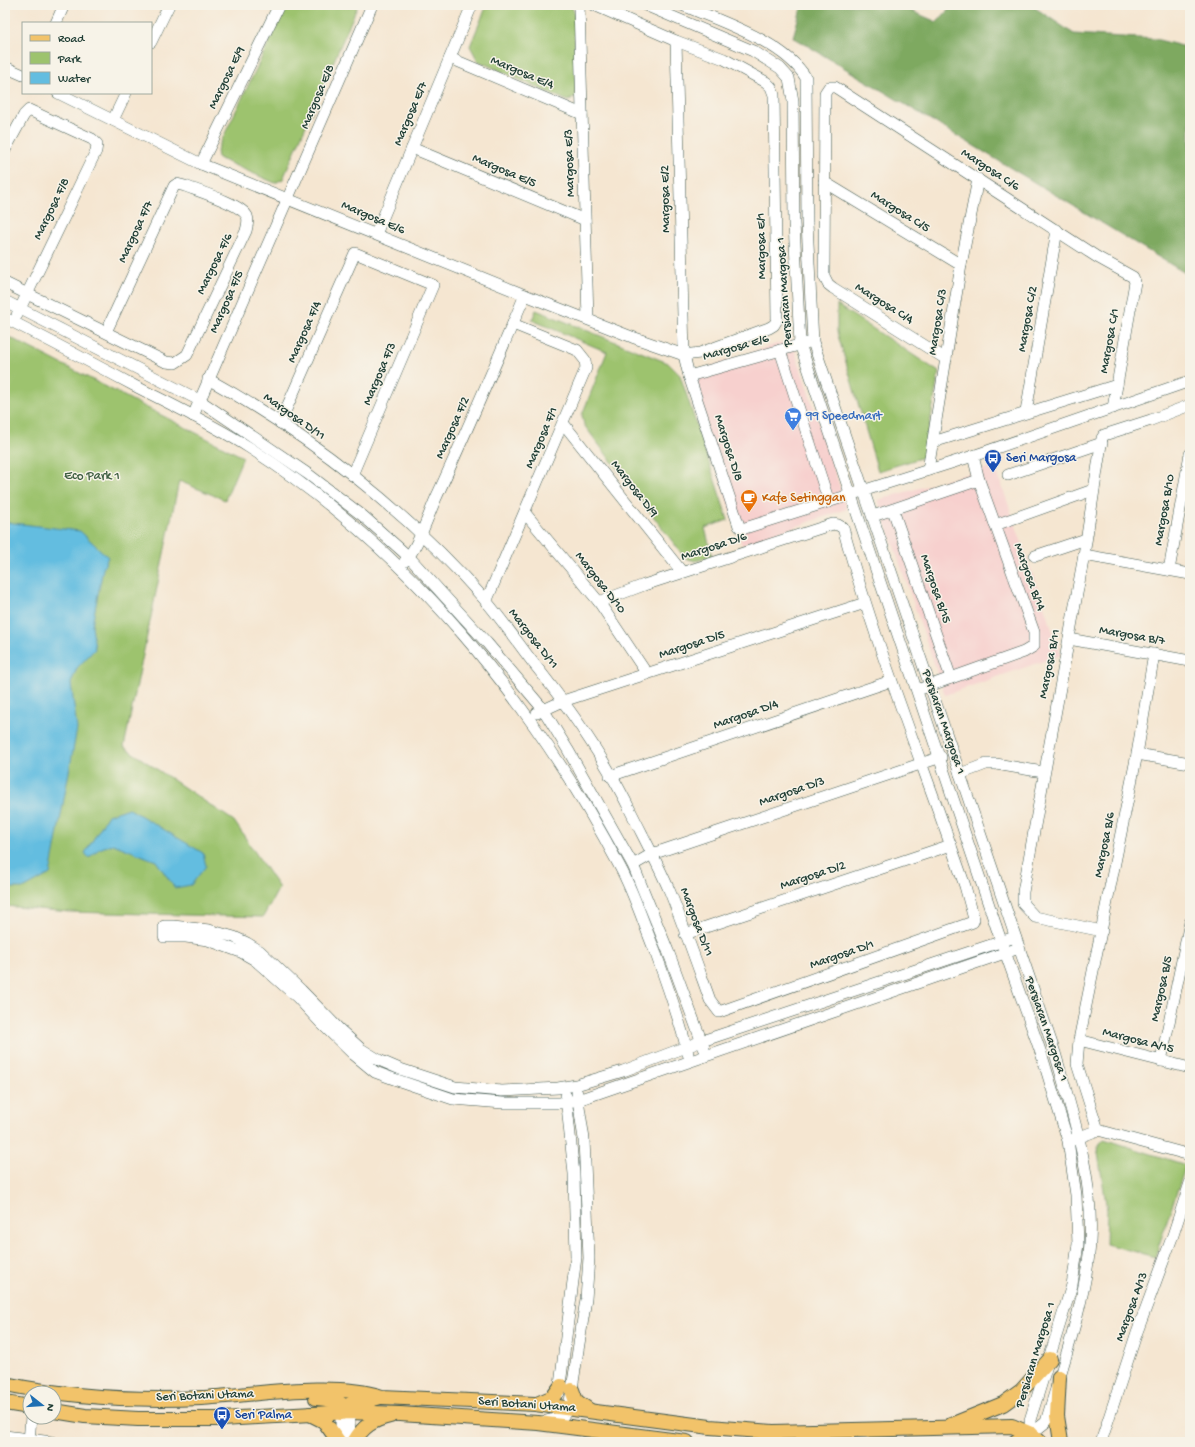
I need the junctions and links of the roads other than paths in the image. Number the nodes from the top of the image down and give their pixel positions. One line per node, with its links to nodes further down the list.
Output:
1 (64, 5): 10 (street)
2 (169, 5): 11 (street)
3 (279, 5): 22 (street, Margosa E/9)
4 (372, 5): 26 (street, Margosa E/8)
5 (472, 5): 13 (street, Margosa E/7)
6 (579, 5): 18 (street, Margosa E/3)
7 (594, 5): 12 (street)
8 (645, 5): 43 (street, Persiaran Margosa 1)
9 (682, 5): 42 (street, Persiaran Margosa 1)
10 (56, 22)
11 (152, 40)
12 (676, 42): 45 (street, Margosa E/2); 45 (street, Margosa E/1)
13 (450, 58): 18 (street, Margosa E/4); 20 (street, Margosa E/7)
14 (5, 67): 15 (street)
15 (22, 75)
16 (60, 94): 19 (street, Margosa E/6)
17 (126, 94): 19 (street)
18 (582, 114): 27 (street, Margosa E/3)
19 (113, 120): 22 (street, Margosa E/6)
20 (412, 148): 27 (street, Margosa E/5); 29 (street, Margosa E/7)
21 (5, 150): 34 (street, Margosa F/8)
22 (201, 164): 26 (street, Margosa E/6)
23 (978, 179): 24 (street, Margosa C/6); 28 (street, Margosa C/6); 31 (street, Margosa C/3)
24 (824, 182): 31 (street, Margosa C/5); 46 (street, Margosa C/4)
25 (216, 199): 41 (street, Margosa F/7); 41 (street, Margosa F/6)
26 (289, 200): 29 (street, Margosa E/6); 48 (street, Margosa F/5)
27 (585, 220): 38 (street, Margosa E/3)
28 (1057, 230): 32 (street, Margosa C/6); 54 (street, Margosa C/2)
29 (376, 234): 35 (street, Margosa E/6)
30 (355, 253): 56 (street, Margosa F/4); 63 (street, Margosa F/3)
31 (961, 265): 46 (street, Margosa C/3)
32 (1135, 279): 50 (street, Margosa C/1)
33 (5, 283): 34 (street)
34 (27, 293): 37 (street, Margosa F/8); 41 (street)
35 (525, 295): 38 (street, Margosa E/6); 40 (street, Margosa F/2)
36 (5, 301): 37 (street)
37 (20, 308): 39 (street, Margosa F/8); 51 (street)
38 (588, 319): 45 (street, Margosa E/6)
39 (9, 320): 55 (street)
40 (513, 324): 57 (street, Margosa F/1); 74 (street, Margosa F/2)
41 (106, 332)
42 (813, 342): 43 (street, Margosa E/6); 66 (street, Persiaran Margosa 1)
43 (800, 344): 44 (street, Margosa E/6); 68 (street, Persiaran Margosa 1)
44 (780, 350): 47 (street, Margosa E/6); 69 (street)
45 (684, 355): 47 (street, Margosa E/2)
46 (946, 359): 58 (street, Margosa C/3)
47 (690, 376): 69 (street, Margosa D/8)
48 (208, 379): 51 (street, Margosa F/5); 56 (street, Margosa D/11)
49 (1190, 382): 53 (street)
50 (1116, 385): 53 (street, Margosa C/1); 54 (street)
51 (199, 400): 55 (street, Margosa F/5); 78 (street)
52 (1190, 406): 59 (street)
53 (1113, 408): 61 (street)
54 (1026, 412): 58 (street)
55 (193, 416): 79 (street)
56 (280, 423): 63 (street, Margosa D/11)
57 (564, 423): 71 (street, Margosa F/1); 81 (street, Margosa D/9)
58 (933, 442): 62 (street, Margosa C/3)
59 (1102, 444): 64 (street); 67 (street, Margosa B/11)
60 (1190, 454): 80 (street, Margosa B/10)
61 (973, 456): 62 (street); 65 (street, Margosa B/14)
62 (928, 470): 66 (street)
63 (352, 475): 74 (street, Margosa D/11)
64 (1008, 475)
65 (979, 480): 70 (street); 73 (street, Margosa B/14)
66 (864, 490): 68 (street); 72 (street, Persiaran Margosa 1)
67 (1093, 490): 73 (street); 75 (street, Margosa B/11)
68 (852, 494): 69 (street); 93 (street, Persiaran Margosa 1)
69 (829, 502)
70 (893, 510): 72 (street); 90 (street, Margosa B/15)
71 (524, 513): 83 (street, Margosa F/1); 84 (street, Margosa D/10)
72 (873, 516): 92 (street, Persiaran Margosa 1)
73 (995, 525): 90 (street, Margosa B/14)
74 (420, 534): 78 (street, Margosa F/2); 83 (street, Margosa D/11)
75 (1086, 539): 76 (street, Margosa B/11); 77 (street)
76 (1084, 555): 80 (street); 86 (street, Margosa B/11)
77 (1035, 556)
78 (409, 557): 79 (street, Margosa F/2); 95 (street)
79 (399, 567): 96 (street)
80 (1168, 570): 82 (street)
81 (682, 572): 84 (street, Margosa D/6); 85 (street, Margosa D/6)
82 (1190, 574)
83 (486, 602): 94 (street, Margosa D/11)
84 (599, 602): 89 (street, Margosa D/10)
85 (865, 603): 89 (street, Margosa D/5); 91 (street)
86 (1069, 639): 87 (street, Margosa B/7); 101 (street, Margosa B/11)
87 (1154, 654): 88 (street, Margosa B/7); 97 (street, Margosa B/6)
88 (1190, 660)
89 (647, 674): 94 (street, Margosa D/5)
90 (951, 678): 92 (street, Margosa B/14)
91 (891, 681): 99 (street); 103 (street, Margosa D/4)
92 (928, 685): 93 (street, Margosa B/14); 102 (street, Persiaran Margosa 1)
93 (916, 690): 98 (street, Persiaran Margosa 1)
94 (563, 701): 95 (street, Margosa D/5); 103 (street, Margosa D/11)
95 (543, 709): 96 (street, Margosa D/5); 106 (street)
96 (529, 717): 118 (street)
97 (1137, 754): 100 (street); 108 (street, Margosa B/6)
98 (941, 757): 99 (street, Margosa D/3); 110 (street, Persiaran Margosa 1)
99 (922, 763): 104 (street); 105 (street, Margosa D/3)
100 (1190, 763)
101 (1043, 772): 102 (street); 108 (street, Margosa B/11)
102 (960, 774): 111 (street, Persiaran Margosa 1)
103 (610, 776): 105 (street, Margosa D/11)
104 (951, 845): 109 (street, Margosa D/2); 115 (street, Margosa D/1)
105 (652, 854): 106 (street, Margosa D/3); 109 (street, Margosa D/11)
106 (633, 865): 117 (street)
107 (1190, 922): 122 (street, Margosa B/5)
108 (1102, 930): 116 (street, Margosa B/6)
109 (685, 934): 115 (street, Margosa D/11)
110 (1000, 937): 111 (street); 112 (street, Persiaran Margosa 1); 117 (street)
111 (1017, 942): 112 (street); 131 (street, Persiaran Margosa 1)
112 (1006, 953): 113 (street); 114 (street, Persiaran Margosa 1)
113 (991, 958): 114 (street); 119 (street)
114 (1011, 968): 134 (street, Persiaran Margosa 1)
115 (719, 1012)
116 (1079, 1040): 122 (street, Margosa A/15); 130 (street, Margosa B/6)
117 (702, 1041): 118 (street); 119 (street)
118 (686, 1046): 121 (street); 126 (street)
119 (706, 1054): 121 (street)
120 (379, 1060): 124 (street); 124 (street); 125 (street)
121 (690, 1060): 128 (street)
122 (1161, 1061): 123 (street, Margosa A/15)
123 (1190, 1068)
124 (375, 1072): 125 (street)
125 (398, 1075): 127 (street); 129 (street)
126 (576, 1085): 127 (street); 128 (street)
127 (565, 1087): 129 (street)
128 (578, 1100): 129 (street); 133 (street)
129 (567, 1102): 132 (street)
130 (1098, 1130): 131 (street); 135 (street)
131 (1080, 1138): 134 (street); 140 (street, Persiaran Margosa 1)
132 (572, 1139): 133 (street); 137 (street)
133 (584, 1139): 138 (street)
134 (1068, 1141): 139 (street, Persiaran Margosa 1)
135 (1190, 1155)
136 (1190, 1183): 170 (street, Margosa A/13)
137 (576, 1257): 138 (street); 142 (street)
138 (589, 1258): 142 (street)
139 (1050, 1359): 157 (main road); 160 (street, Persiaran Margosa 1)
140 (1059, 1377): 160 (street, Persiaran Margosa 1); 169 (main road)
141 (5, 1384): 143 (main road, Seri Botani Utama)
142 (566, 1388): 146 (main road); 149 (street); 150 (main road)
143 (305, 1391): 144 (main road, Seri Botani Utama); 148 (main road)
144 (382, 1397): 146 (main road, Seri Botani Utama); 148 (main road)
145 (5, 1402): 147 (main road)
146 (535, 1404): 149 (main road, Seri Botani Utama)
147 (22, 1405)
148 (345, 1410): 152 (main road, Seri Botani Utama); 153 (main road, Seri Botani Utama); 163 (street); 164 (street)
149 (562, 1410): 150 (main road, Seri Botani Utama); 154 (street); 156 (street)
150 (589, 1410): 157 (main road, Seri Botani Utama)
151 (62, 1412): 152 (main road, Seri Botani Utama)
152 (307, 1413): 163 (main road)
153 (400, 1414): 154 (main road, Seri Botani Utama); 165 (main road)
154 (538, 1423): 156 (main road, Seri Botani Utama)
155 (30, 1425): 161 (street)
156 (578, 1428): 158 (main road, Seri Botani Utama)
157 (943, 1428): 160 (main road, Seri Botani Utama)
158 (622, 1434): 166 (street); 167 (main road, Seri Botani Utama)
159 (5, 1436): 161 (street)
160 (1035, 1439): 168 (main road)
161 (29, 1441): 162 (street)
162 (52, 1442)
163 (340, 1442)
164 (350, 1442)
165 (354, 1442)
166 (646, 1442)
167 (687, 1442)
168 (1015, 1442)
169 (1061, 1442)
170 (1101, 1442)

